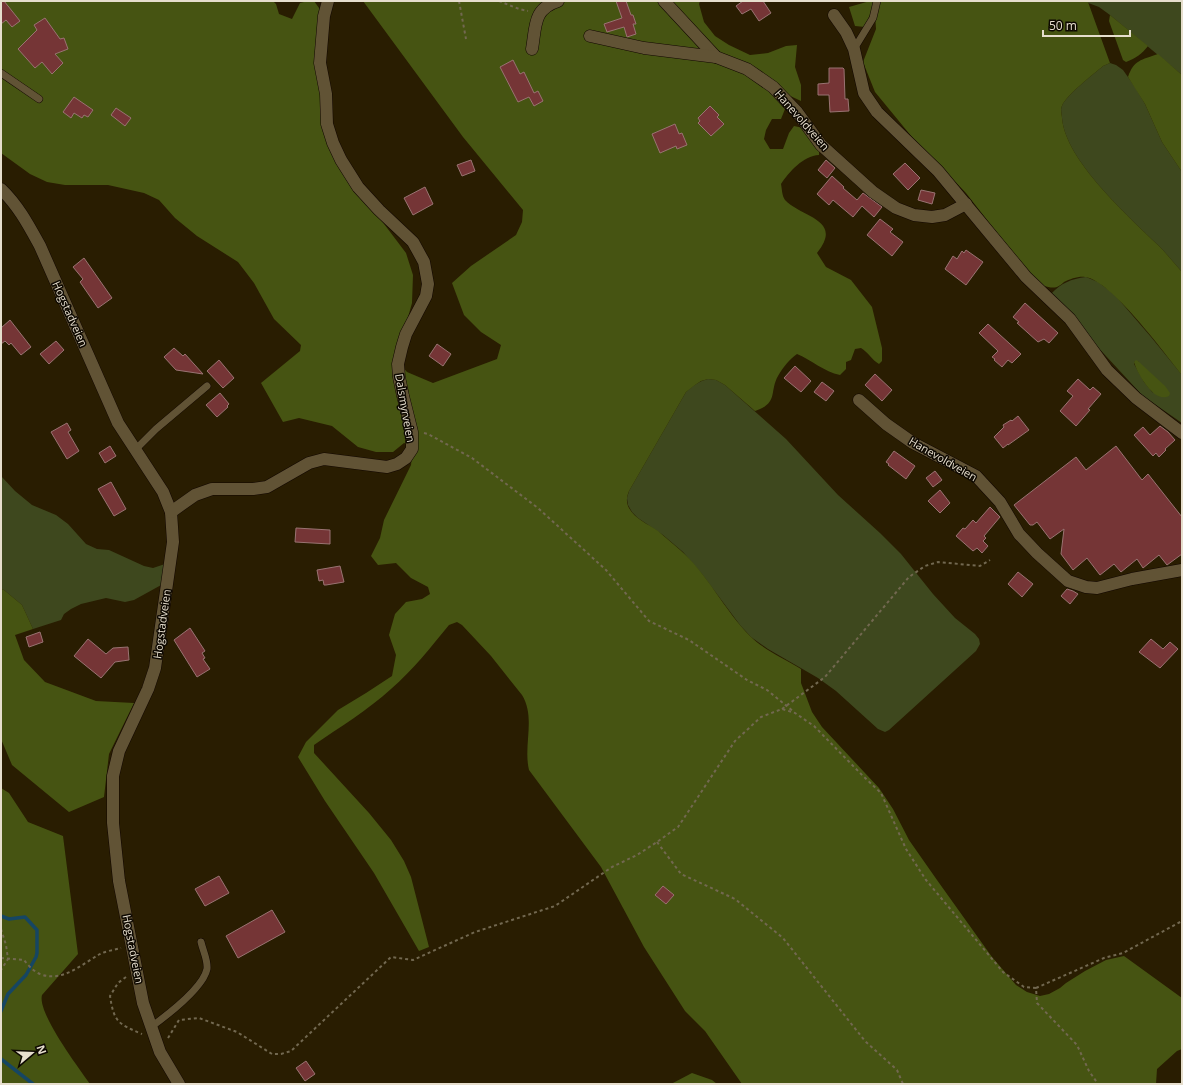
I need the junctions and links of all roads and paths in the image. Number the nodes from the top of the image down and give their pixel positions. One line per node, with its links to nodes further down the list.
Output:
1 (328, 1): 20 (street, Dalsmyrveien)
2 (459, 1): 10 (path)
3 (499, 1): 7 (path)
4 (558, 1): 7 (street)
5 (664, 1): 13 (street, Hanevoldveien)
6 (877, 1): 12 (lane)
7 (538, 14): 11 (street)
8 (834, 15): 12 (street)
9 (590, 36): 13 (street, Hanevoldveien)
10 (466, 40)
11 (532, 49)
12 (854, 49): 17 (street)
13 (716, 57): 17 (street, Hanevoldveien)
14 (1, 73): 15 (lane)
15 (39, 99)
16 (1, 189): 22 (street, Hogstadveien)
17 (966, 204): 21 (street)
18 (207, 386): 22 (lane)
19 (859, 400): 25 (street, Hanevoldveien)
20 (412, 432): 23 (street, Dalsmyrveien); 26 (path)
21 (1182, 433)
22 (135, 450): 23 (street, Hogstadveien)
23 (171, 512): 33 (street, Hogstadveien)
24 (990, 560): 26 (path)
25 (1182, 570)
26 (787, 705): 27 (path); 28 (path)
27 (782, 709): 28 (path); 29 (path)
28 (795, 713): 38 (path)
29 (657, 842): 41 (path); 43 (path)
30 (1182, 921): 38 (path)
31 (1, 929): 35 (path)
32 (201, 942): 39 (lane)
33 (131, 945): 35 (path); 37 (street, Hogstadveien)
34 (1, 958): 35 (path)
35 (8, 959): 36 (path)
36 (1, 970)
37 (136, 970): 39 (street, Hogstadveien); 40 (path)
38 (1036, 988): 44 (path)
39 (151, 1027): 40 (street, Hogstadveien)
40 (156, 1040): 41 (street, Hogstadveien)
41 (160, 1052): 42 (street, Hogstadveien)
42 (179, 1084)
43 (903, 1084)
44 (1098, 1084)

